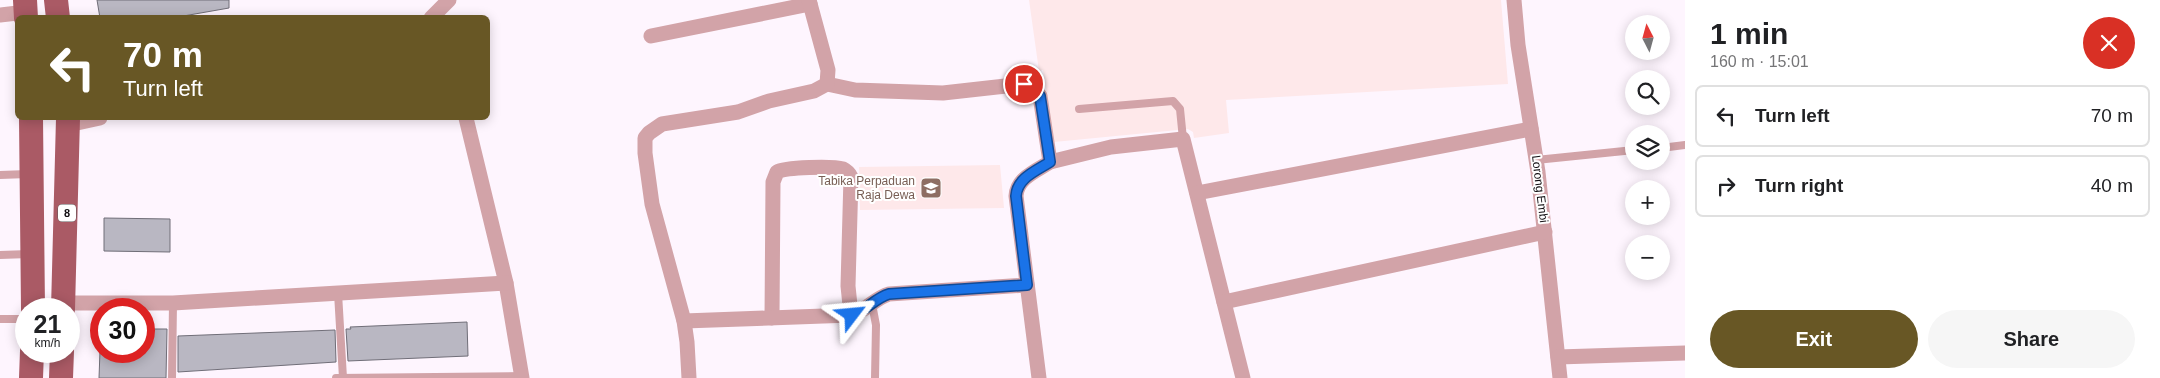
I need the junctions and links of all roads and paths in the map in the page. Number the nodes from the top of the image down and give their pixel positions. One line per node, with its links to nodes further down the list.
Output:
1 (56, 0): 6 (main road)
2 (1514, 0): 13 (street, Lorong Embi)
3 (810, 2): 7 (street); 8 (street)
4 (26, 10): 5 (street)
5 (0, 15)
6 (58, 15)
7 (651, 36)
8 (827, 84): 19 (street); 39 (street)
9 (1079, 109): 14 (lane)
10 (31, 120): 20 (main road)
11 (466, 120): 26 (street)
12 (68, 121): 20 (main road); 30 (main road, 8)
13 (1531, 129): 18 (street, Lorong Embi); 22 (street)
14 (1183, 139): 19 (street); 22 (street)
15 (1685, 145): 16 (lane)
16 (1670, 147)
17 (1625, 151): 18 (lane)
18 (1536, 160): 23 (street, Lorong Embi)
19 (1050, 162): 27 (street)
20 (33, 173): 21 (lane); 24 (main road)
21 (0, 175)
22 (1197, 193): 31 (street)
23 (1545, 232): 31 (street); 41 (street, Lorong Embi)
24 (34, 253): 25 (lane); 29 (main road)
25 (0, 255)
26 (506, 283): 28 (street); 44 (street)
27 (1027, 285): 33 (street); 52 (street)
28 (338, 293): 32 (street); 49 (lane)
29 (33, 298)
30 (64, 298)
31 (1224, 302): 53 (street)
32 (173, 303): 34 (street); 47 (lane)
33 (872, 304): 35 (street); 51 (lane)
34 (80, 306)
35 (852, 315): 36 (street); 36 (street)
36 (772, 318): 39 (street)
37 (0, 319): 38 (lane)
38 (15, 319)
39 (684, 321): 50 (street)
40 (1685, 354): 41 (street)
41 (1558, 357): 54 (street, Lorong Embi)
42 (32, 363): 45 (main road)
43 (62, 363): 46 (main road)
44 (522, 377): 49 (lane)
45 (32, 378)
46 (61, 378)
47 (172, 378)
48 (336, 378): 49 (lane)
49 (343, 378)
50 (688, 378)
51 (875, 378)
52 (1039, 378)
53 (1243, 378)
54 (1560, 378)

